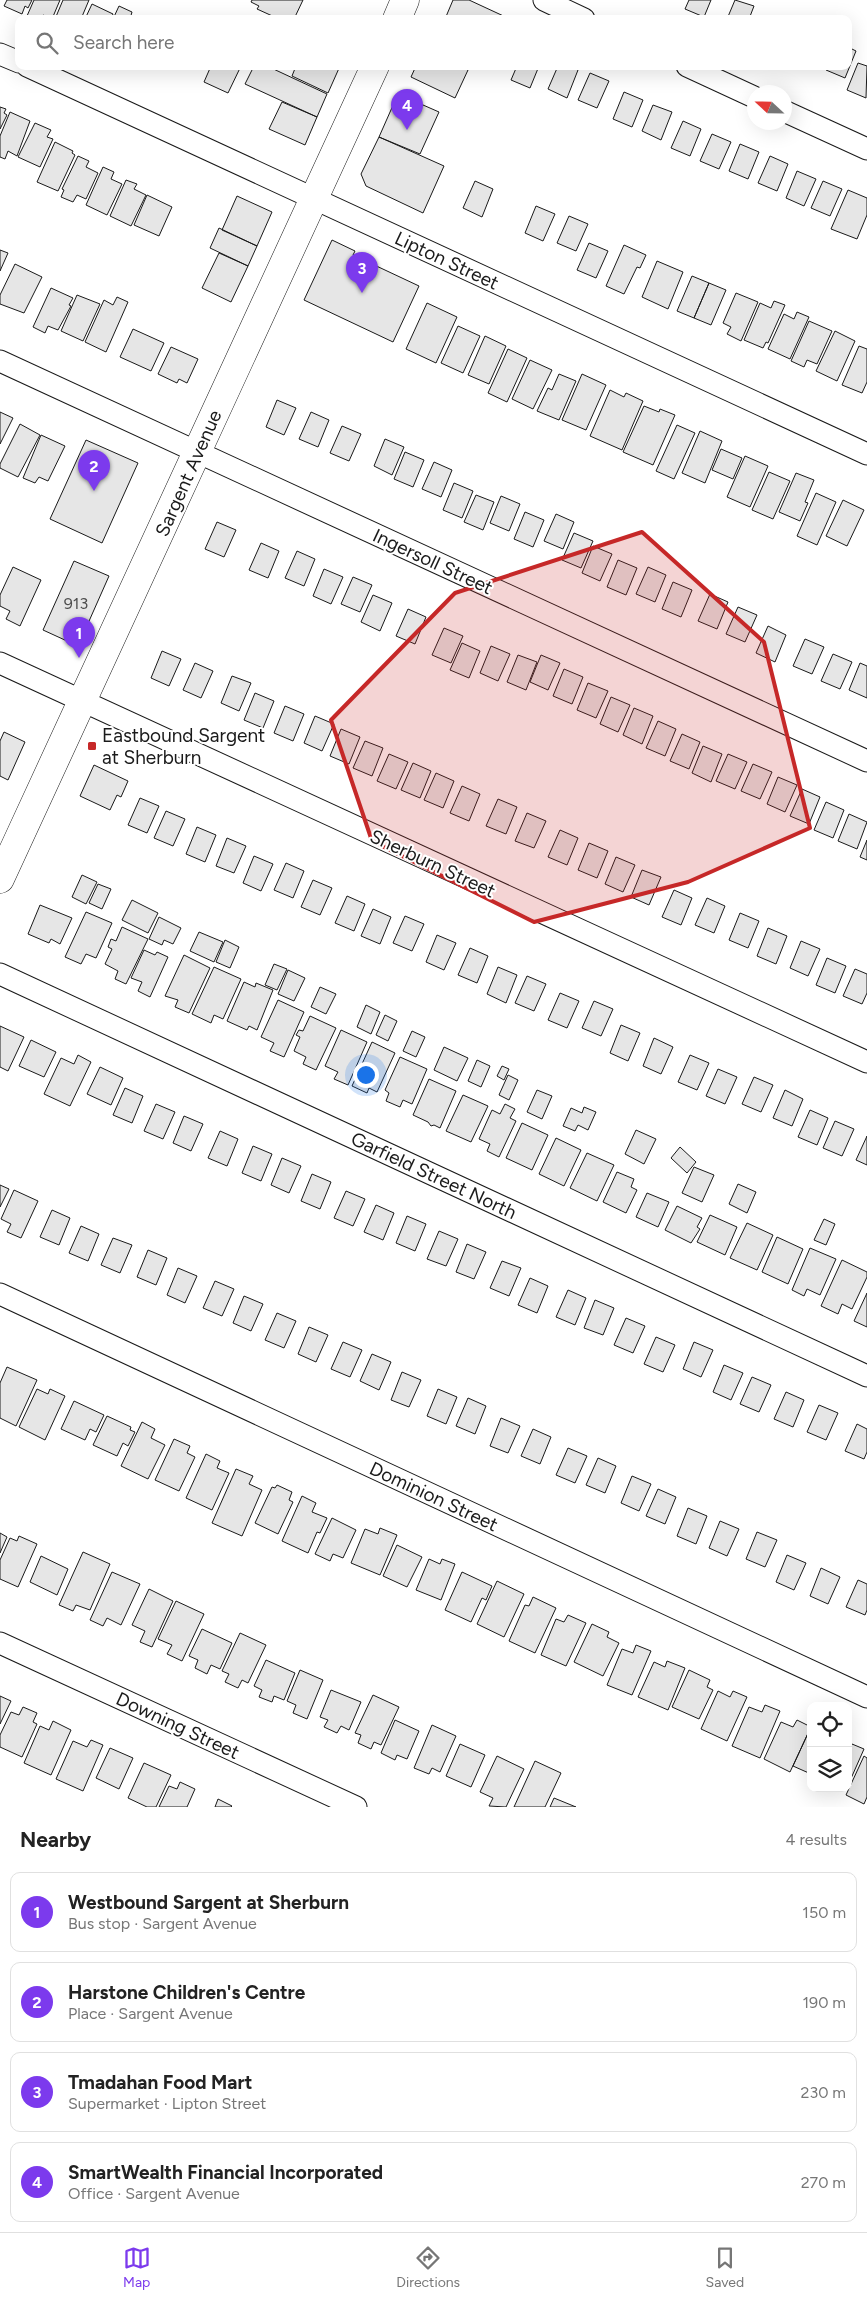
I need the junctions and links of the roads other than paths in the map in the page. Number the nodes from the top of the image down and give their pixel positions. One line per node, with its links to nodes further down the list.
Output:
1 (405, 0): 3 (main road)
2 (544, 0): 4 (street)
3 (399, 15)
4 (576, 15)
5 (0, 54): 6 (street)
6 (15, 60)
7 (36, 70): 13 (street, Lipton Street)
8 (373, 70): 13 (main road, Sargent Avenue)
9 (696, 70): 10 (street)
10 (747, 94)
11 (792, 115): 12 (street)
12 (867, 149)
13 (314, 199): 15 (main road, Sargent Avenue); 16 (street, Lipton Street)
14 (0, 361): 15 (street, Ingersoll Street)
15 (198, 452): 18 (main road, Sargent Avenue); 19 (street, Ingersoll Street)
16 (867, 454)
17 (0, 664): 18 (street, Sherburn Street)
18 (82, 702): 20 (main road, Sargent Avenue); 22 (street, Sherburn Street)
19 (867, 761)
20 (0, 879)
21 (0, 974): 24 (street, Garfield Street North)
22 (867, 1062)
23 (0, 1294): 26 (street, Dominion Street)
24 (867, 1376)
25 (0, 1643): 27 (street, Downing Street)
26 (867, 1697)
27 (356, 1807)

